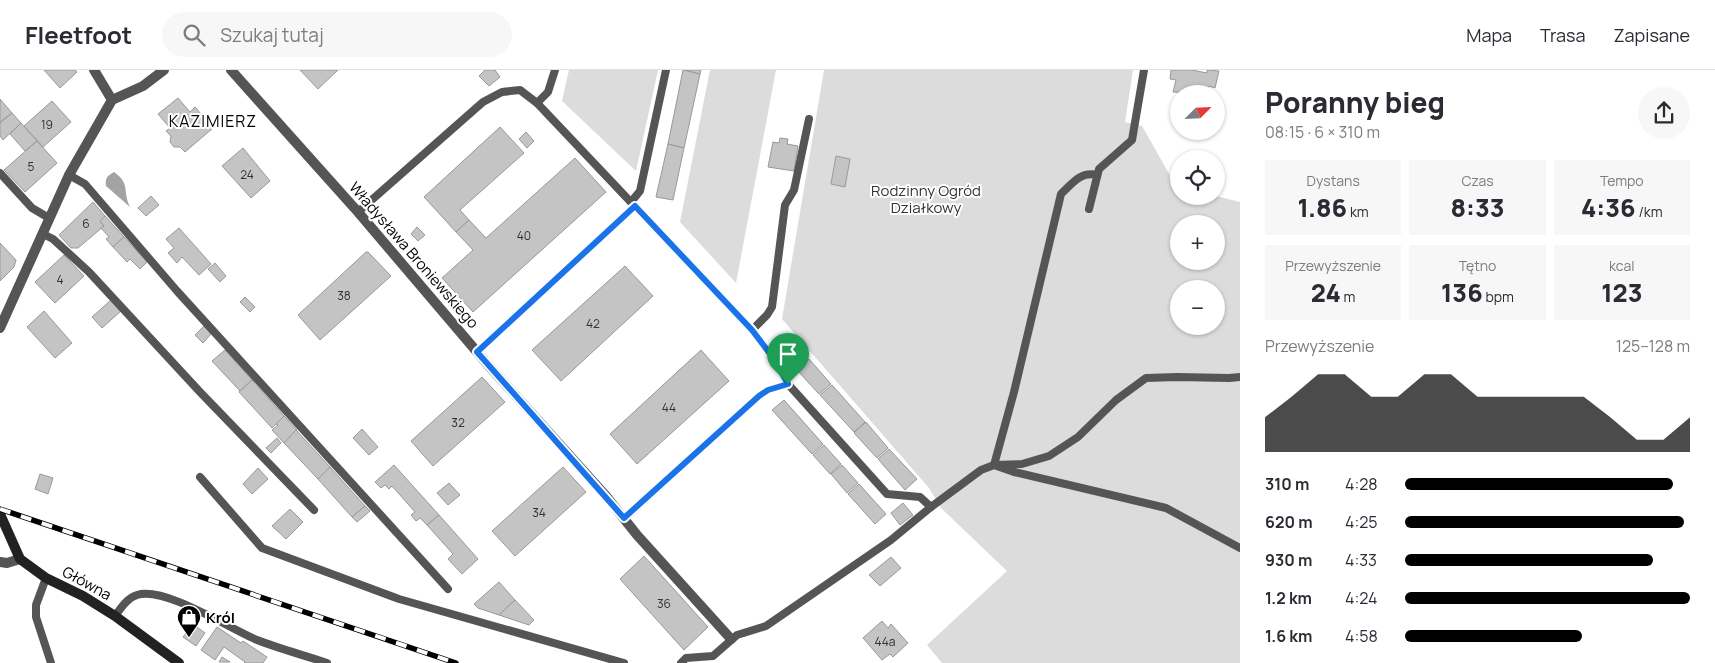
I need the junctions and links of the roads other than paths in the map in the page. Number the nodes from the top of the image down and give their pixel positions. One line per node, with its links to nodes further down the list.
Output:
1 (94, 70): 7 (street)
2 (164, 70): 7 (street)
3 (231, 70): 15 (street, Władysława Broniewskiego)
4 (555, 70): 8 (lane)
5 (666, 70): 13 (lane)
6 (1144, 70): 12 (lane)
7 (112, 100): 11 (street)
8 (537, 103): 13 (lane); 15 (lane)
9 (808, 119): 19 (lane)
10 (0, 173): 16 (lane)
11 (69, 175): 16 (street); 33 (lane)
12 (1097, 175): 14 (lane); 23 (lane)
13 (633, 204): 19 (lane); 20 (lane)
14 (1089, 209)
15 (358, 212): 20 (street, Władysława Broniewskiego)
16 (49, 218): 17 (street)
17 (43, 234): 18 (street); 26 (lane)
18 (0, 328)
19 (752, 330): 22 (lane)
20 (477, 352): 28 (street, Władysława Broniewskiego)
21 (1240, 377): 23 (lane)
22 (788, 384): 25 (lane); 28 (lane)
23 (994, 465): 25 (lane); 29 (lane)
24 (200, 476): 39 (lane)
25 (931, 506): 35 (lane)
26 (314, 510)
27 (0, 514): 30 (street)
28 (624, 518): 35 (street, Władysława Broniewskiego)
29 (1240, 548)
30 (20, 560): 31 (street); 32 (street, Główna)
31 (0, 562)
32 (46, 578): 34 (street, Główna); 36 (lane)
33 (448, 589)
34 (115, 616): 37 (street, Główna); 38 (lane)
35 (732, 639): 40 (lane)
36 (51, 663)
37 (179, 663)
38 (327, 663)
39 (624, 663)
40 (681, 663)

